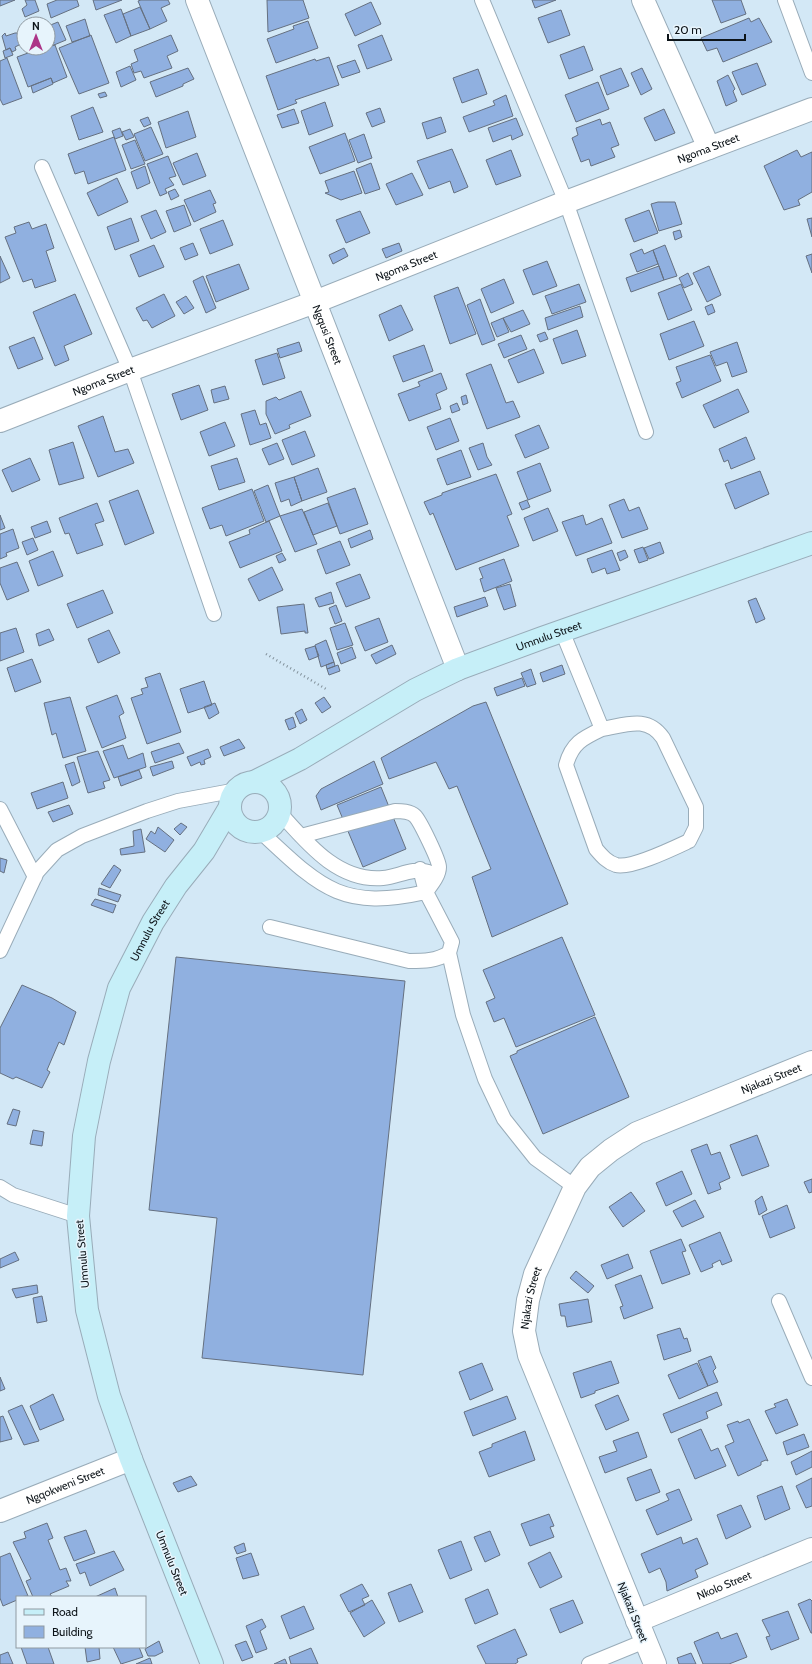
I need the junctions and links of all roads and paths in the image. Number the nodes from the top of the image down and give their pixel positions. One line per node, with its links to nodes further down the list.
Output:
1 (197, 0): 10 (street, Ngqusi Street)
2 (482, 0): 9 (lane)
3 (643, 0): 7 (street)
4 (785, 0): 5 (lane)
5 (812, 73)
6 (812, 109): 7 (street, Ngoma Street)
7 (709, 148): 9 (street, Ngoma Street)
8 (42, 167): 11 (lane)
9 (566, 202): 10 (street, Ngoma Street); 13 (lane)
10 (315, 302): 11 (street, Ngoma Street); 18 (street, Ngqusi Street)
11 (130, 370): 12 (street, Ngoma Street); 15 (lane)
12 (0, 421)
13 (646, 432)
14 (812, 543): 16 (street, Umnulu Street)
15 (214, 614)
16 (562, 631): 18 (street, Umnulu Street); 20 (lane)
17 (266, 654): 19 (path)
18 (458, 669): 21 (street, Umnulu Street)
19 (326, 689)
20 (602, 729): 20 (lane)
21 (300, 759): 22 (street, Umnulu Street); 23 (street, Umnulu Street)
22 (240, 793): 23 (street); 25 (street); 27 (street, Umnulu Street); 30 (lane)
23 (279, 804): 25 (street); 26 (lane)
24 (0, 808): 30 (lane)
25 (252, 831): 27 (street, Umnulu Street); 31 (lane)
26 (301, 836): 28 (lane); 29 (lane)
27 (204, 851): 38 (street, Umnulu Street)
28 (420, 869): 29 (lane); 31 (lane)
29 (438, 875): 31 (lane)
30 (35, 877): 33 (lane)
31 (426, 892): 34 (lane)
32 (270, 927): 34 (lane)
33 (0, 951)
34 (449, 953): 37 (lane)
35 (812, 1062): 37 (street, Njakazi Street)
36 (0, 1187): 38 (lane)
37 (574, 1187): 44 (street, Njakazi Street)
38 (78, 1216): 41 (street, Umnulu Street)
39 (779, 1302): 40 (lane)
40 (812, 1378)
41 (131, 1459): 42 (street, Ngqokweni Street); 46 (street, Umnulu Street)
42 (0, 1511)
43 (812, 1549): 44 (street, Nkolo Street)
44 (637, 1621): 45 (street, Njakazi Street)
45 (645, 1642): 47 (lane); 48 (street, Njakazi Street)
46 (212, 1664)
47 (589, 1664)
48 (655, 1664)

